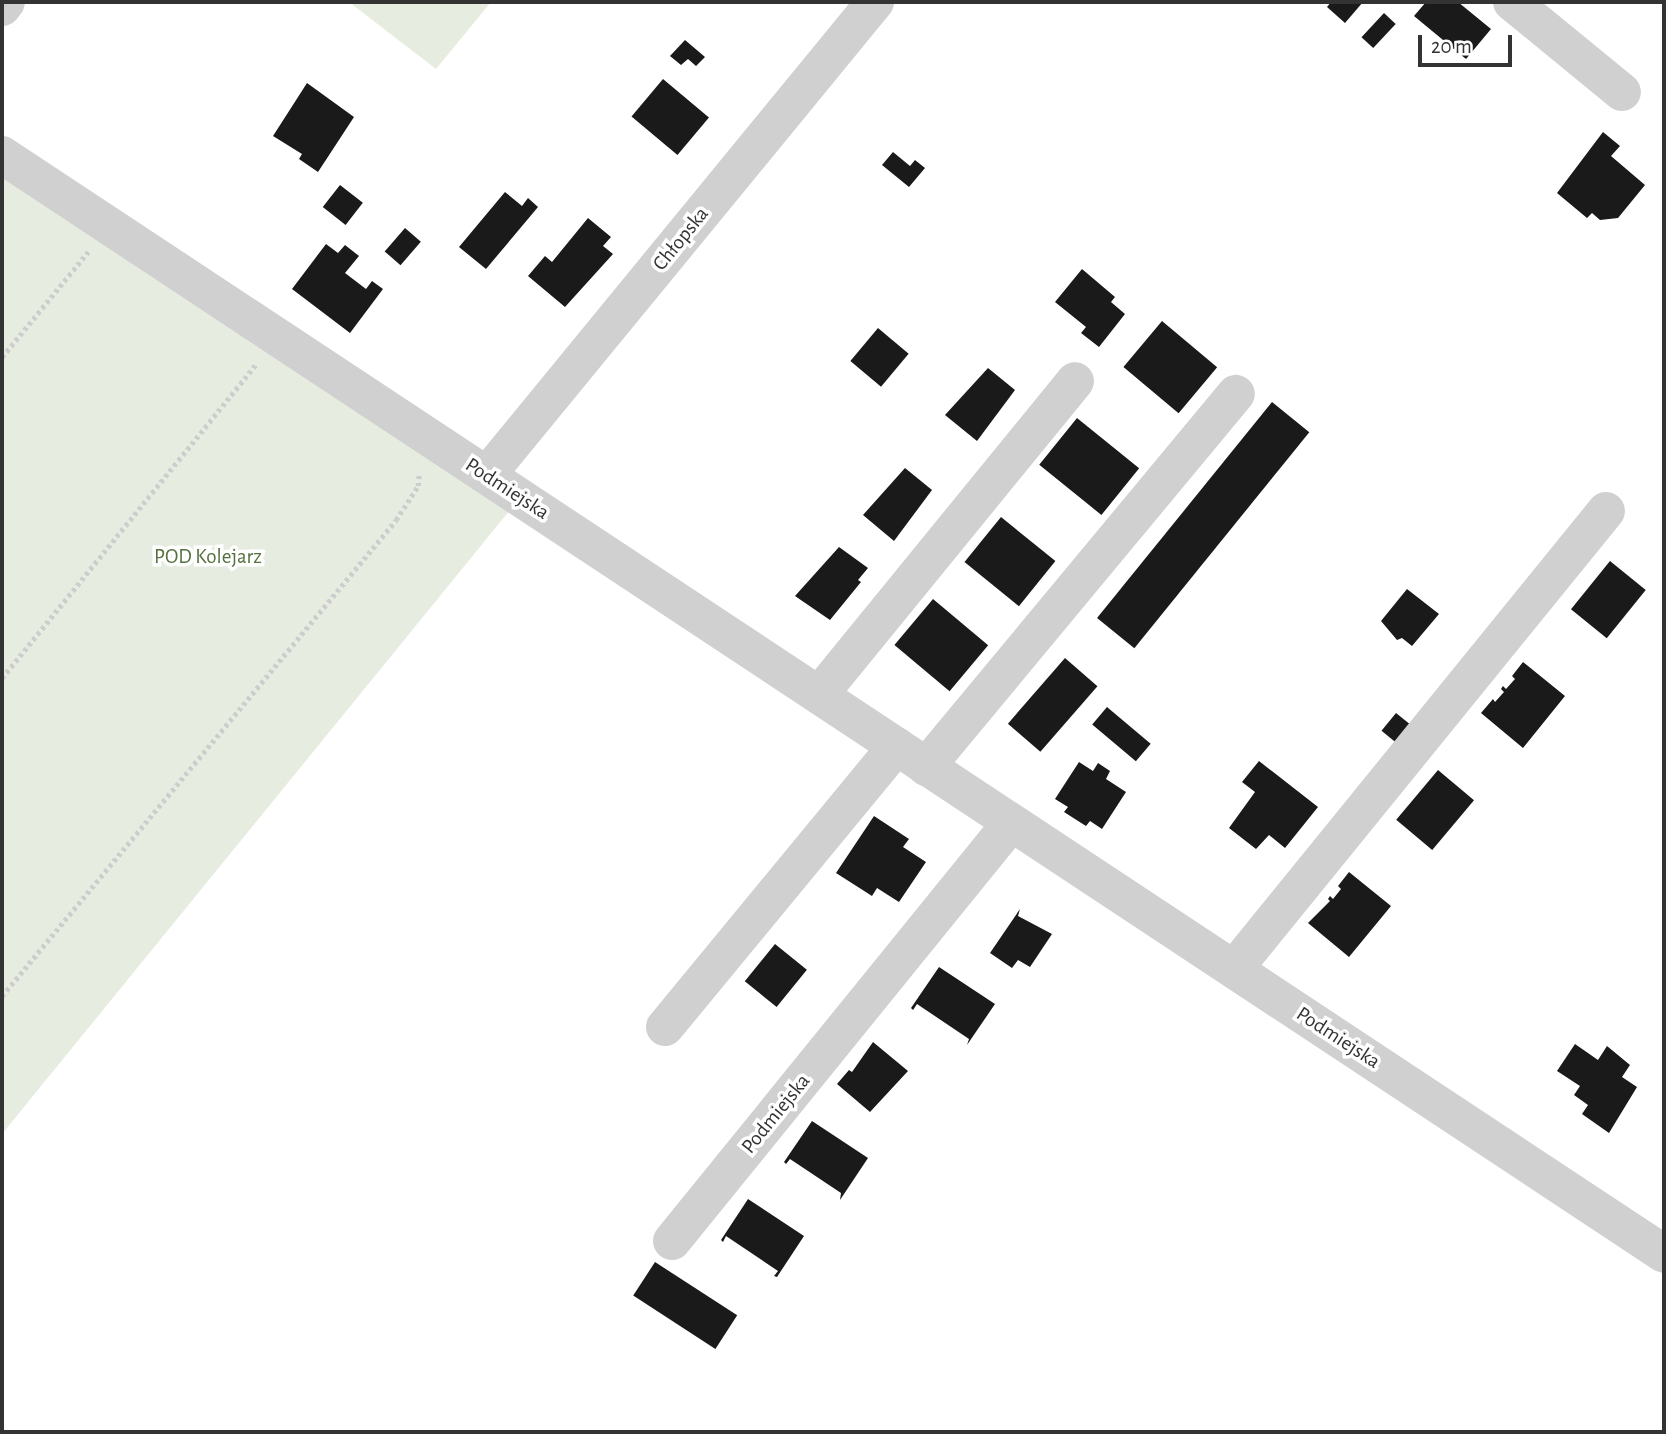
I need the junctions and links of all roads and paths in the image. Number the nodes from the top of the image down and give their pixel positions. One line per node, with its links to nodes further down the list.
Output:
1 (6, 2): 4 (street)
2 (875, 2): 13 (street, Chłopska)
3 (1512, 2): 5 (street)
4 (2, 7)
5 (1622, 92)
6 (2, 155): 7 (street, Podmiejska)
7 (108, 226): 8 (path); 13 (street, Podmiejska)
8 (2, 356)
9 (260, 359): 15 (path)
10 (1075, 381): 16 (street)
11 (1236, 394): 17 (street)
12 (413, 462): 20 (path)
13 (487, 475): 16 (street, Podmiejska)
14 (1606, 511): 19 (street)
15 (2, 678)
16 (819, 695): 17 (street, Podmiejska)
17 (911, 756): 18 (street, Podmiejska); 21 (street)
18 (1011, 823): 19 (street, Podmiejska); 22 (street, Podmiejska)
19 (1234, 969): 23 (street, Podmiejska)
20 (2, 996)
21 (666, 1027)
22 (672, 1241)
23 (1664, 1254)

